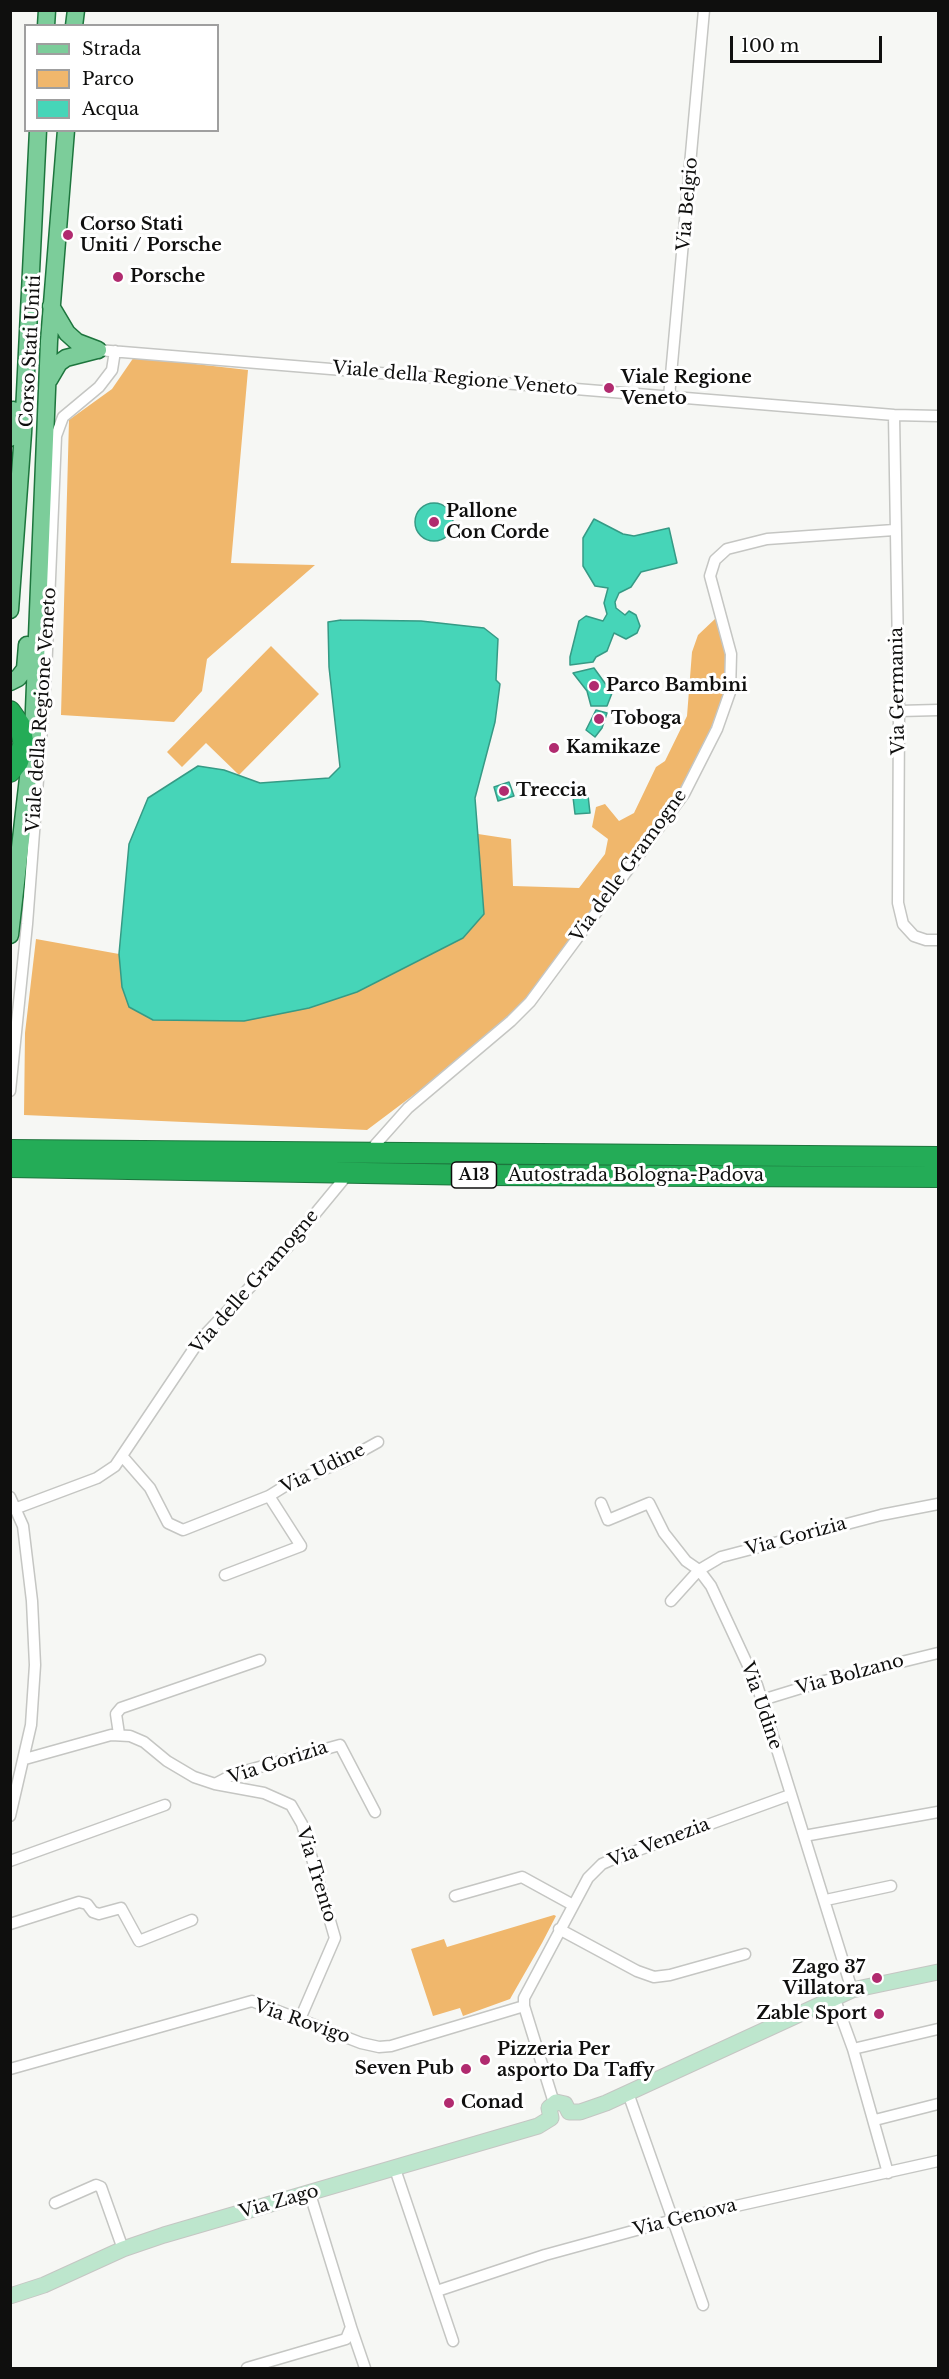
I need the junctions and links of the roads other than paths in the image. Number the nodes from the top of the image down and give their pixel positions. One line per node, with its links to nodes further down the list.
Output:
1 (704, 10): 9 (street, Via Belgio)
2 (38, 132): 4 (main road, Corso Stati Uniti)
3 (66, 132): 5 (main road, Corso Stati Uniti)
4 (28, 278): 12 (main road); 15 (main road, Corso Stati Uniti)
5 (51, 305): 6 (main road, Corso Stati Uniti); 7 (main road)
6 (49, 341): 8 (main road, Corso Stati Uniti); 14 (main road)
7 (107, 351): 8 (main road); 9 (street, Viale della Regione Veneto); 25 (street, Viale della Regione Veneto)
8 (48, 381): 23 (main road, Corso Stati Uniti)
9 (669, 397): 10 (street, Viale della Regione Veneto)
10 (894, 415): 11 (street, Viale della Regione Veneto); 13 (street, Via Germania)
11 (939, 416)
12 (11, 436)
13 (894, 530): 19 (street, Via Germania); 27 (street, Via delle Gramogne)
14 (31, 589): 16 (main road); 20 (main road)
15 (10, 610)
16 (10, 682)
17 (939, 710): 19 (street)
18 (10, 711): 20 (highway)
19 (899, 711): 24 (street, Via Germania)
20 (22, 745): 21 (highway); 22 (main road)
21 (10, 772)
22 (10, 851)
23 (10, 935)
24 (939, 940)
25 (10, 1091)
26 (10, 1145): 29 (highway, A13)
27 (375, 1145)
28 (10, 1150): 29 (highway, Autostrada Bologna-Padova / A13)
29 (85, 1150): 30 (highway, Autostrada Bologna-Padova / A13)
30 (939, 1158)
31 (10, 1167): 32 (highway, Autostrada Bologna-Padova / A13)
32 (939, 1178)
33 (343, 1180): 35 (street, Via delle Gramogne)
34 (378, 1442): 36 (street, Via Udine)
35 (123, 1457): 36 (street, Via Udine); 40 (street, Via delle Gramogne)
36 (269, 1496): 42 (street, Via Udine)
37 (10, 1497): 40 (street)
38 (601, 1503): 41 (street, Via Udine)
39 (939, 1504): 41 (street, Via Gorizia)
40 (16, 1508): 48 (street)
41 (699, 1570): 43 (street, Via Gorizia); 46 (street, Via Udine)
42 (225, 1575)
43 (671, 1601)
44 (939, 1653): 46 (street, Via Bolzano)
45 (260, 1660): 47 (street)
46 (762, 1700): 50 (street, Via Udine)
47 (119, 1734): 48 (street); 49 (street, Via Gorizia)
48 (25, 1760): 54 (street)
49 (215, 1784): 52 (street, Via Gorizia); 69 (street, Via Trento)
50 (790, 1795): 55 (street, Via Udine); 60 (street, Via Venezia)
51 (165, 1805): 56 (street)
52 (375, 1812)
53 (939, 1812): 55 (street)
54 (10, 1815)
55 (804, 1836): 59 (street, Via Udine)
56 (10, 1861)
57 (891, 1886): 59 (street)
58 (455, 1896): 60 (street)
59 (826, 1900): 66 (street, Via Udine)
60 (573, 1905): 63 (street, Via Venezia)
61 (192, 1920): 62 (street)
62 (10, 1924)
63 (559, 1929): 64 (street); 68 (street, Via Venezia)
64 (745, 1953)
65 (939, 1972): 66 (street)
66 (852, 1990): 67 (street)
67 (834, 1997): 71 (street); 73 (street)
68 (524, 2006): 69 (street, Via Rovigo); 75 (street)
69 (300, 2019): 72 (street, Via Rovigo)
70 (939, 2029): 71 (street)
71 (853, 2049): 76 (street)
72 (10, 2069)
73 (628, 2093): 75 (street); 82 (street)
74 (939, 2104): 76 (street)
75 (552, 2110): 78 (street, Via Zago)
76 (875, 2120): 79 (street)
77 (939, 2162): 79 (street, Via Genova)
78 (394, 2169): 80 (street, Via Zago); 84 (street)
79 (888, 2173): 82 (street, Via Genova)
80 (310, 2194): 83 (street, Via Zago); 87 (street)
81 (55, 2203): 83 (street)
82 (673, 2220): 84 (street, Via Genova); 86 (street)
83 (123, 2249): 85 (street, Via Zago)
84 (436, 2291): 88 (street)
85 (10, 2296)
86 (703, 2305)
87 (351, 2327): 89 (street); 90 (street)
88 (453, 2341)
89 (247, 2368)
90 (366, 2368)

